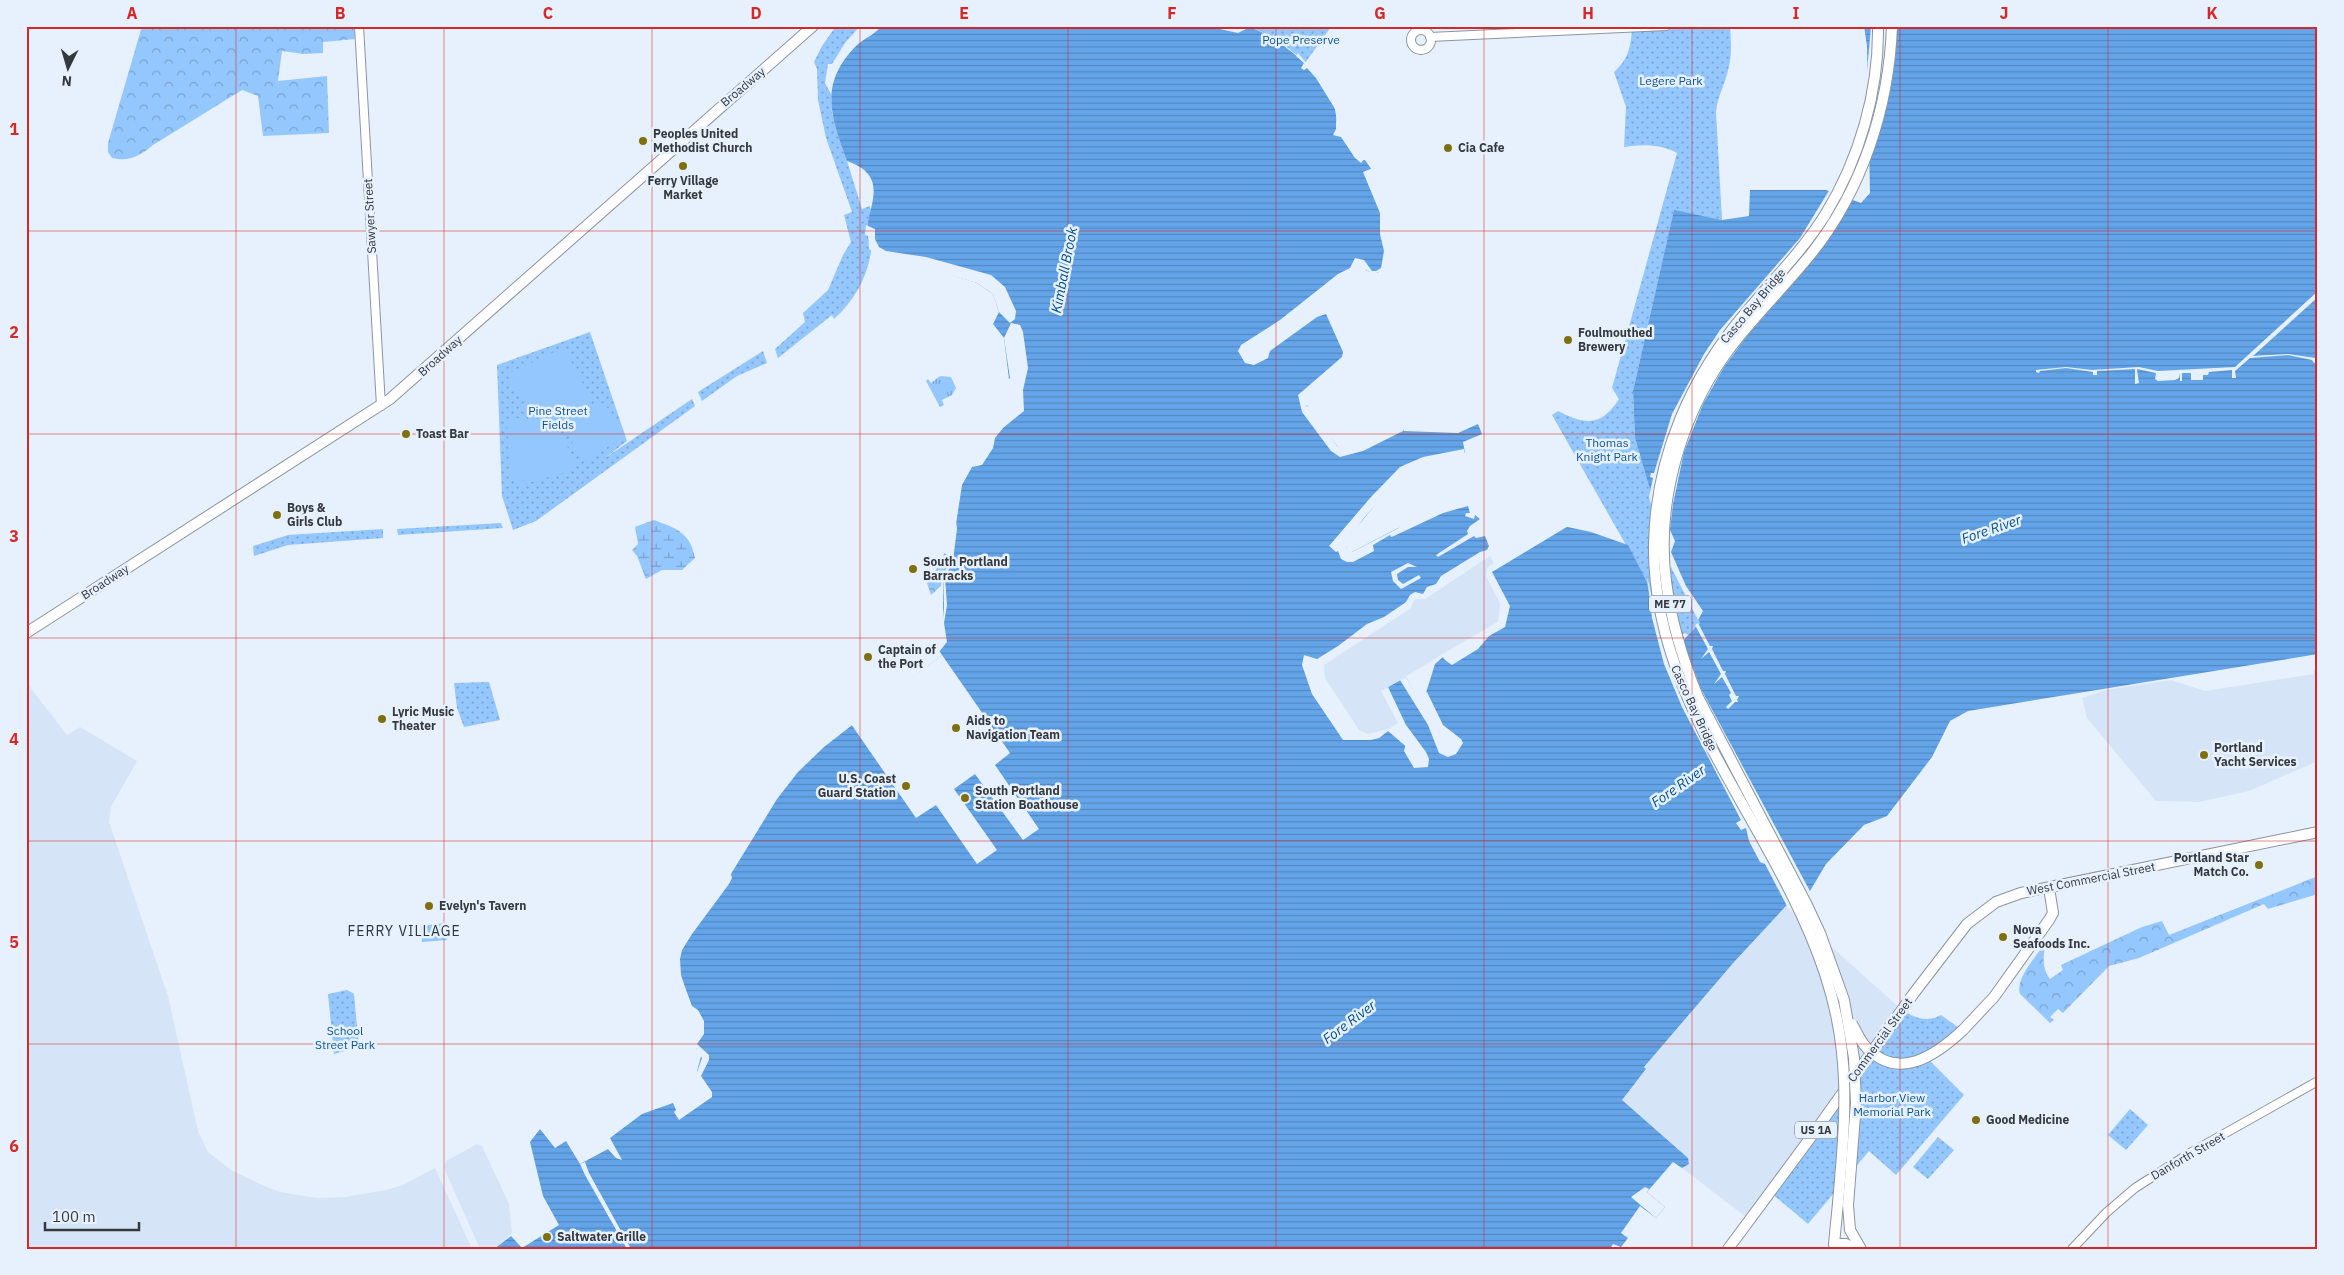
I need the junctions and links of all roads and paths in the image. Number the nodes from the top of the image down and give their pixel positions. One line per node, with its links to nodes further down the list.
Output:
1 (359, 26): 8 (street, Sawyer Street)
2 (813, 26): 8 (main road, Broadway)
3 (1666, 26): 7 (street)
4 (1878, 26): 15 (main road, Casco Bay Bridge / ME 77, bridge)
5 (1892, 26): 13 (main road, Casco Bay Bridge / ME 77, bridge)
6 (1418, 28): 7 (street); 7 (street)
7 (1430, 37)
8 (381, 406): 9 (main road, Broadway)
9 (26, 633)
10 (2318, 832): 11 (main road, West Commercial Street / US 1A)
11 (2049, 888): 12 (main road, West Commercial Street / US 1A); 13 (main road, bridge)
12 (1985, 908): 18 (main road, Commercial Street / US 1A)
13 (1848, 1018): 15 (main road, Casco Bay Bridge / ME 77, bridge)
14 (2318, 1081): 21 (street, Danforth Street)
15 (1843, 1204): 16 (main road, Casco Bay Bridge / ME 77); 17 (main road, Casco Bay Bridge / ME 77)
16 (1850, 1230): 17 (main road); 20 (main road, ME 77)
17 (1833, 1246): 19 (main road)
18 (1728, 1249)
19 (1855, 1249)
20 (1861, 1249)
21 (2072, 1249)

